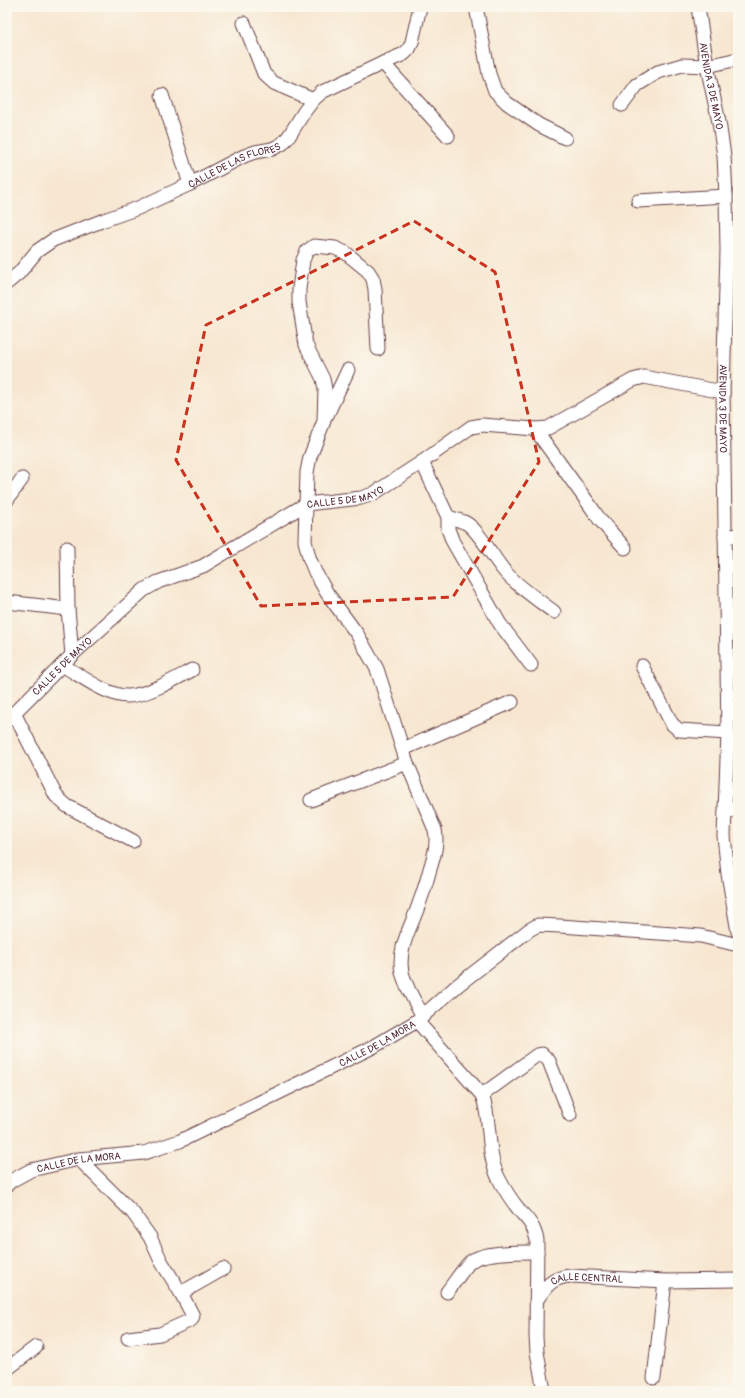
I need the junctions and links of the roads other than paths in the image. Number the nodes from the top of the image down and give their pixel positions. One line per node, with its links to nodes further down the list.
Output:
1 (420, 7): 6 (street, CALLE DE LAS FLORES)
2 (476, 7): 12 (street)
3 (698, 7): 7 (street, AVENIDA 3 DE MAYO)
4 (244, 23): 9 (street)
5 (738, 59): 7 (street)
6 (382, 62): 9 (street, CALLE DE LAS FLORES); 11 (street)
7 (707, 66): 10 (street); 14 (street, AVENIDA 3 DE MAYO)
8 (162, 95): 13 (street)
9 (312, 100): 13 (street, CALLE DE LAS FLORES)
10 (622, 105)
11 (448, 136)
12 (565, 138)
13 (190, 184): 17 (street, CALLE DE LAS FLORES)
14 (726, 196): 15 (street); 16 (street, AVENIDA 3 DE MAYO)
15 (638, 201)
16 (732, 252): 20 (street, AVENIDA 3 DE MAYO)
17 (7, 283)
18 (378, 349): 21 (street)
19 (348, 370): 21 (street)
20 (723, 392): 22 (street, CALLE 5 DE MAYO); 28 (street, AVENIDA 3 DE MAYO)
21 (324, 421): 26 (street)
22 (535, 429): 23 (street, CALLE 5 DE MAYO); 30 (street)
23 (422, 462): 26 (street, CALLE 5 DE MAYO); 27 (street)
24 (22, 479): 25 (street)
25 (7, 500)
26 (306, 504): 34 (street, CALLE 5 DE MAYO); 42 (street)
27 (448, 517): 33 (street); 36 (street)
28 (732, 536): 41 (street, AVENIDA 3 DE MAYO)
29 (67, 548): 32 (street)
30 (625, 548)
31 (7, 602): 32 (street)
32 (68, 609): 34 (street)
33 (554, 612)
34 (72, 655): 35 (street, CALLE 5 DE MAYO)
35 (62, 665): 38 (street); 40 (street, CALLE 5 DE MAYO)
36 (531, 665)
37 (642, 666): 41 (street)
38 (192, 670)
39 (512, 702): 42 (street)
40 (11, 716): 47 (street)
41 (728, 734): 46 (street, AVENIDA 3 DE MAYO)
42 (403, 749): 43 (street)
43 (407, 763): 44 (street); 50 (street)
44 (312, 800)
45 (738, 806): 46 (street)
46 (725, 814): 48 (street, AVENIDA 3 DE MAYO)
47 (133, 841)
48 (738, 932)
49 (738, 945): 50 (street, CALLE DE LA MORA)
50 (420, 1018): 51 (street); 53 (street, CALLE DE LA MORA)
51 (482, 1095): 52 (street); 55 (street)
52 (570, 1115)
53 (79, 1159): 54 (street, CALLE DE LA MORA); 60 (street)
54 (7, 1185)
55 (537, 1252): 59 (street); 61 (street)
56 (223, 1269): 60 (street)
57 (738, 1280): 58 (street, CALLE CENTRAL)
58 (665, 1281): 61 (street, CALLE CENTRAL); 65 (street)
59 (447, 1292)
60 (181, 1293): 62 (street)
61 (536, 1301): 66 (street)
62 (128, 1338)
63 (36, 1347): 64 (street)
64 (7, 1369)
65 (654, 1378)
66 (544, 1391)

